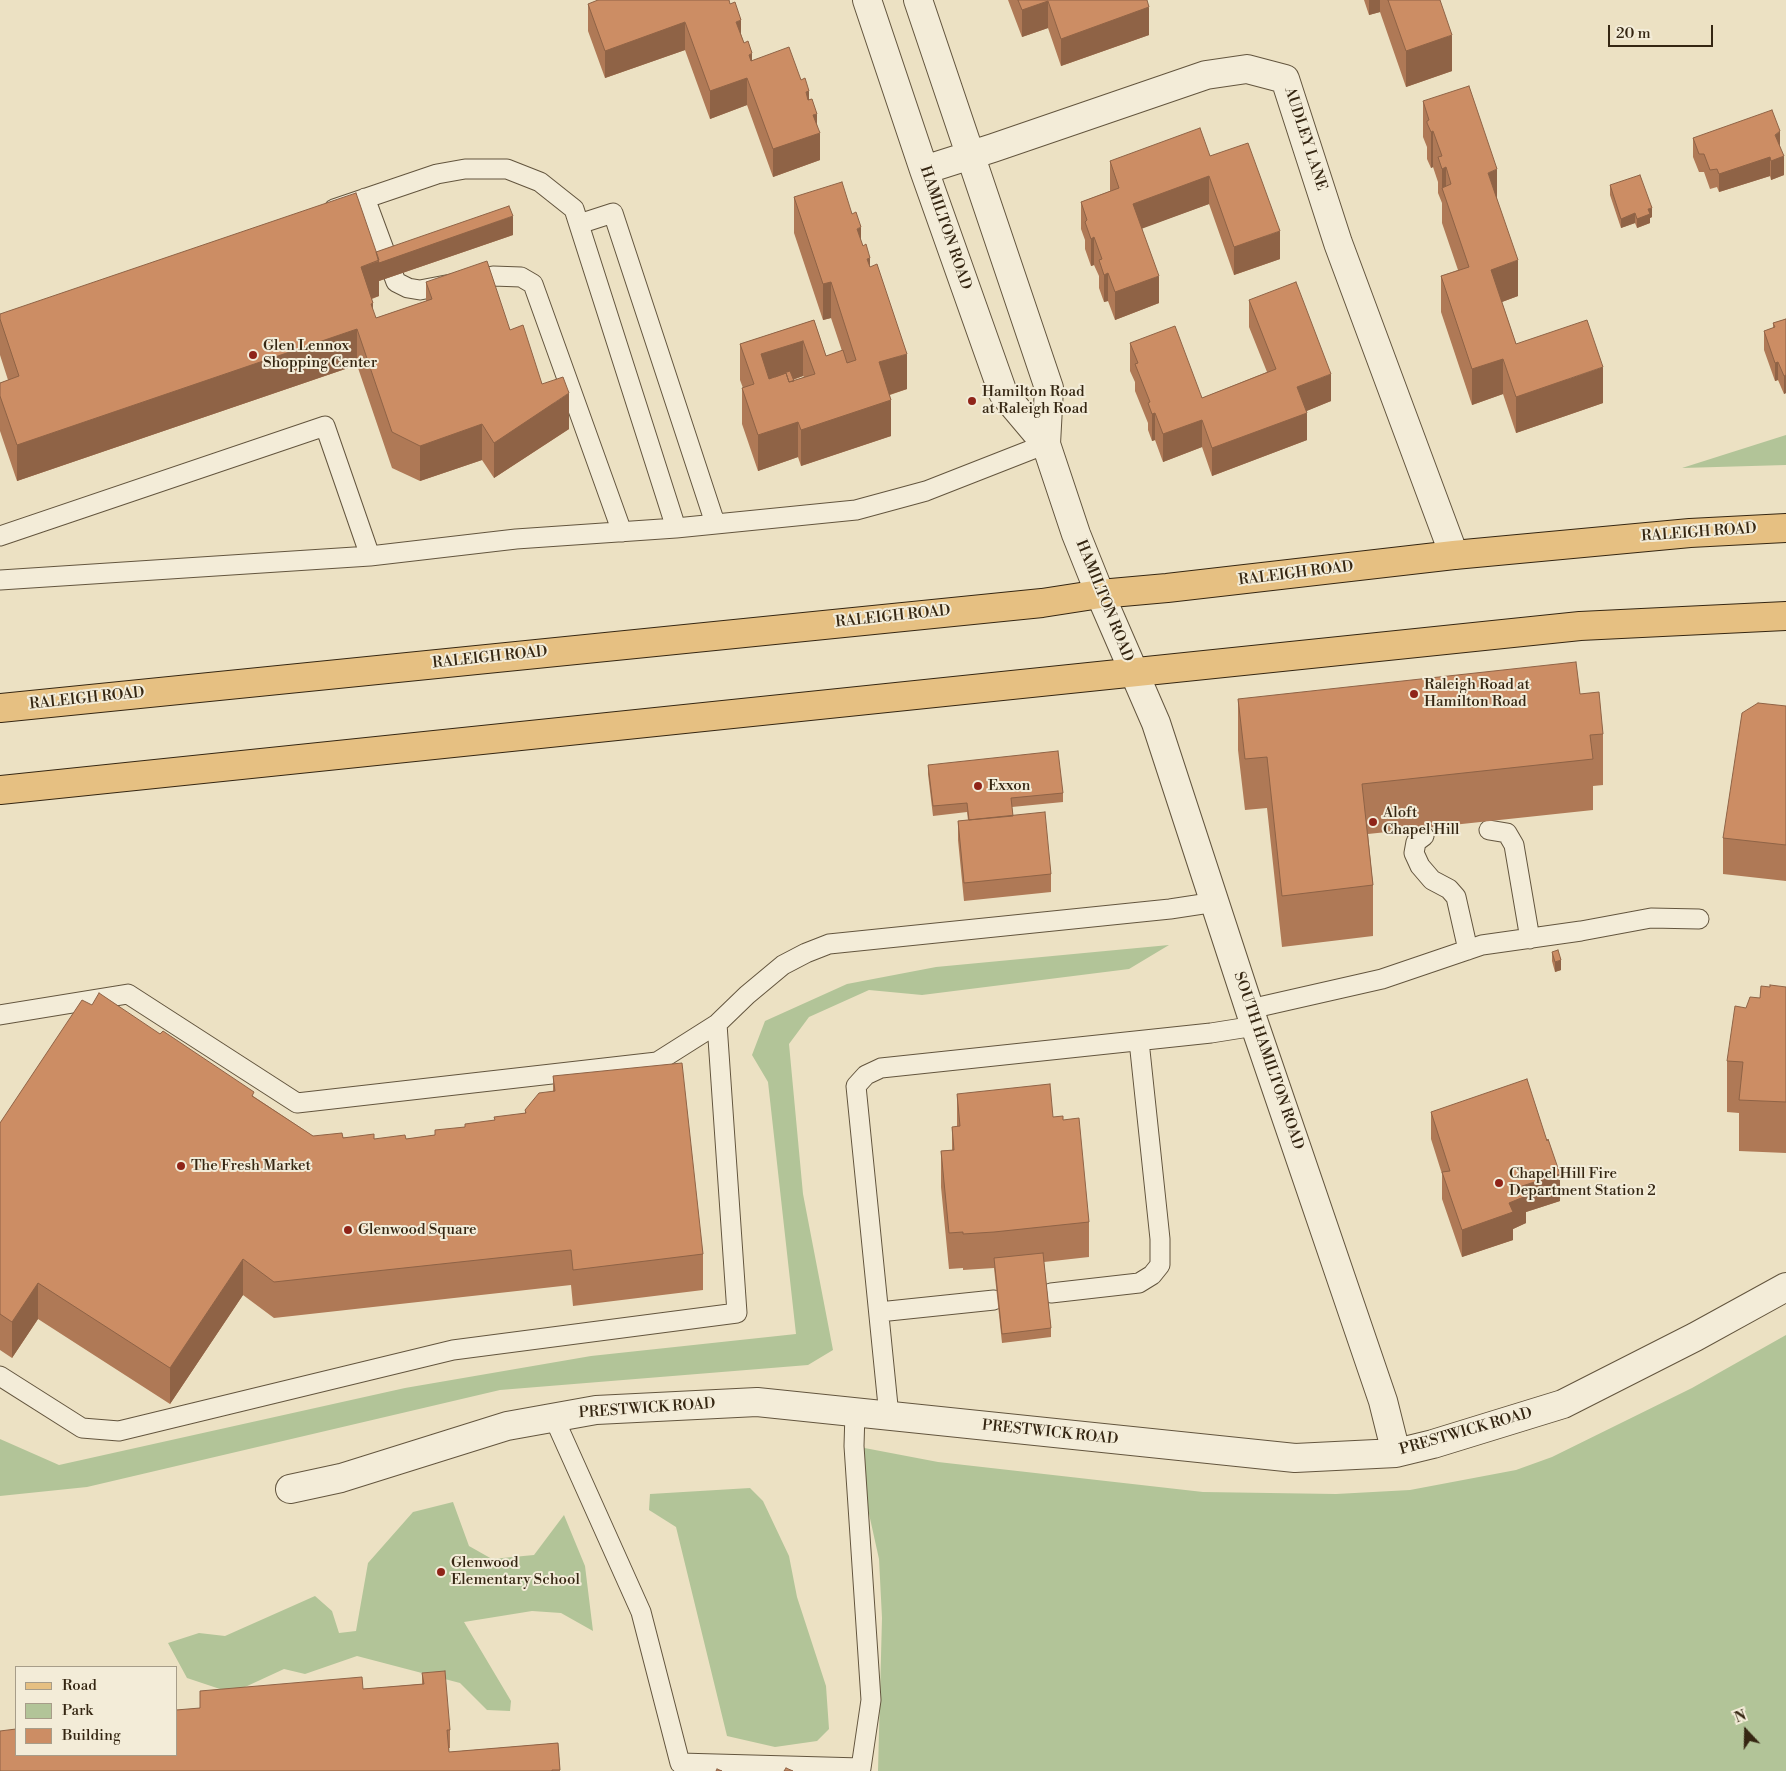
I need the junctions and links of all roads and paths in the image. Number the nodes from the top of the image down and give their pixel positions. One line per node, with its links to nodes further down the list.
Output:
1 (867, 0): 4 (street, HAMILTON ROAD)
2 (918, 0): 3 (street, HAMILTON ROAD)
3 (971, 155): 4 (street, AUDLEY LANE); 8 (street, HAMILTON ROAD); 14 (street, AUDLEY LANE)
4 (924, 170): 8 (street, HAMILTON ROAD)
5 (365, 198): 6 (lane); 7 (lane); 12 (lane)
6 (318, 214)
7 (578, 224): 9 (lane); 10 (lane)
8 (1046, 444): 9 (lane); 17 (street, HAMILTON ROAD)
9 (715, 523): 10 (lane)
10 (676, 528): 12 (lane)
11 (1786, 528): 14 (main road, RALEIGH ROAD)
12 (622, 532): 15 (lane)
13 (0, 536): 15 (lane)
14 (1454, 555): 17 (main road, RALEIGH ROAD)
15 (370, 556): 16 (lane)
16 (0, 580)
17 (1100, 594): 19 (street, HAMILTON ROAD); 20 (main road, RALEIGH ROAD)
18 (1786, 616): 19 (main road)
19 (1133, 672): 21 (main road); 24 (street, SOUTH HAMILTON ROAD)
20 (0, 708)
21 (0, 790)
22 (1489, 830): 26 (lane)
23 (1424, 836): 27 (lane)
24 (1216, 902): 29 (street, SOUTH HAMILTON ROAD); 30 (lane)
25 (1699, 919): 26 (lane)
26 (1530, 939): 27 (lane)
27 (1468, 950): 29 (lane)
28 (0, 1015): 30 (lane)
29 (1253, 1017): 31 (lane); 40 (street, SOUTH HAMILTON ROAD)
30 (718, 1024): 36 (lane)
31 (1139, 1041): 33 (lane); 35 (lane)
32 (1786, 1287): 40 (street, PRESTWICK ROAD)
33 (1051, 1293)
34 (994, 1300): 35 (lane)
35 (879, 1312): 38 (lane)
36 (0, 1376)
37 (855, 1412): 38 (street, PRESTWICK ROAD); 39 (street, PRESTWICK ROAD); 42 (lane)
38 (889, 1416): 40 (street, PRESTWICK ROAD)
39 (554, 1418): 41 (street, PRESTWICK ROAD); 42 (lane)
40 (1396, 1453)
41 (290, 1489)
42 (861, 1770)

